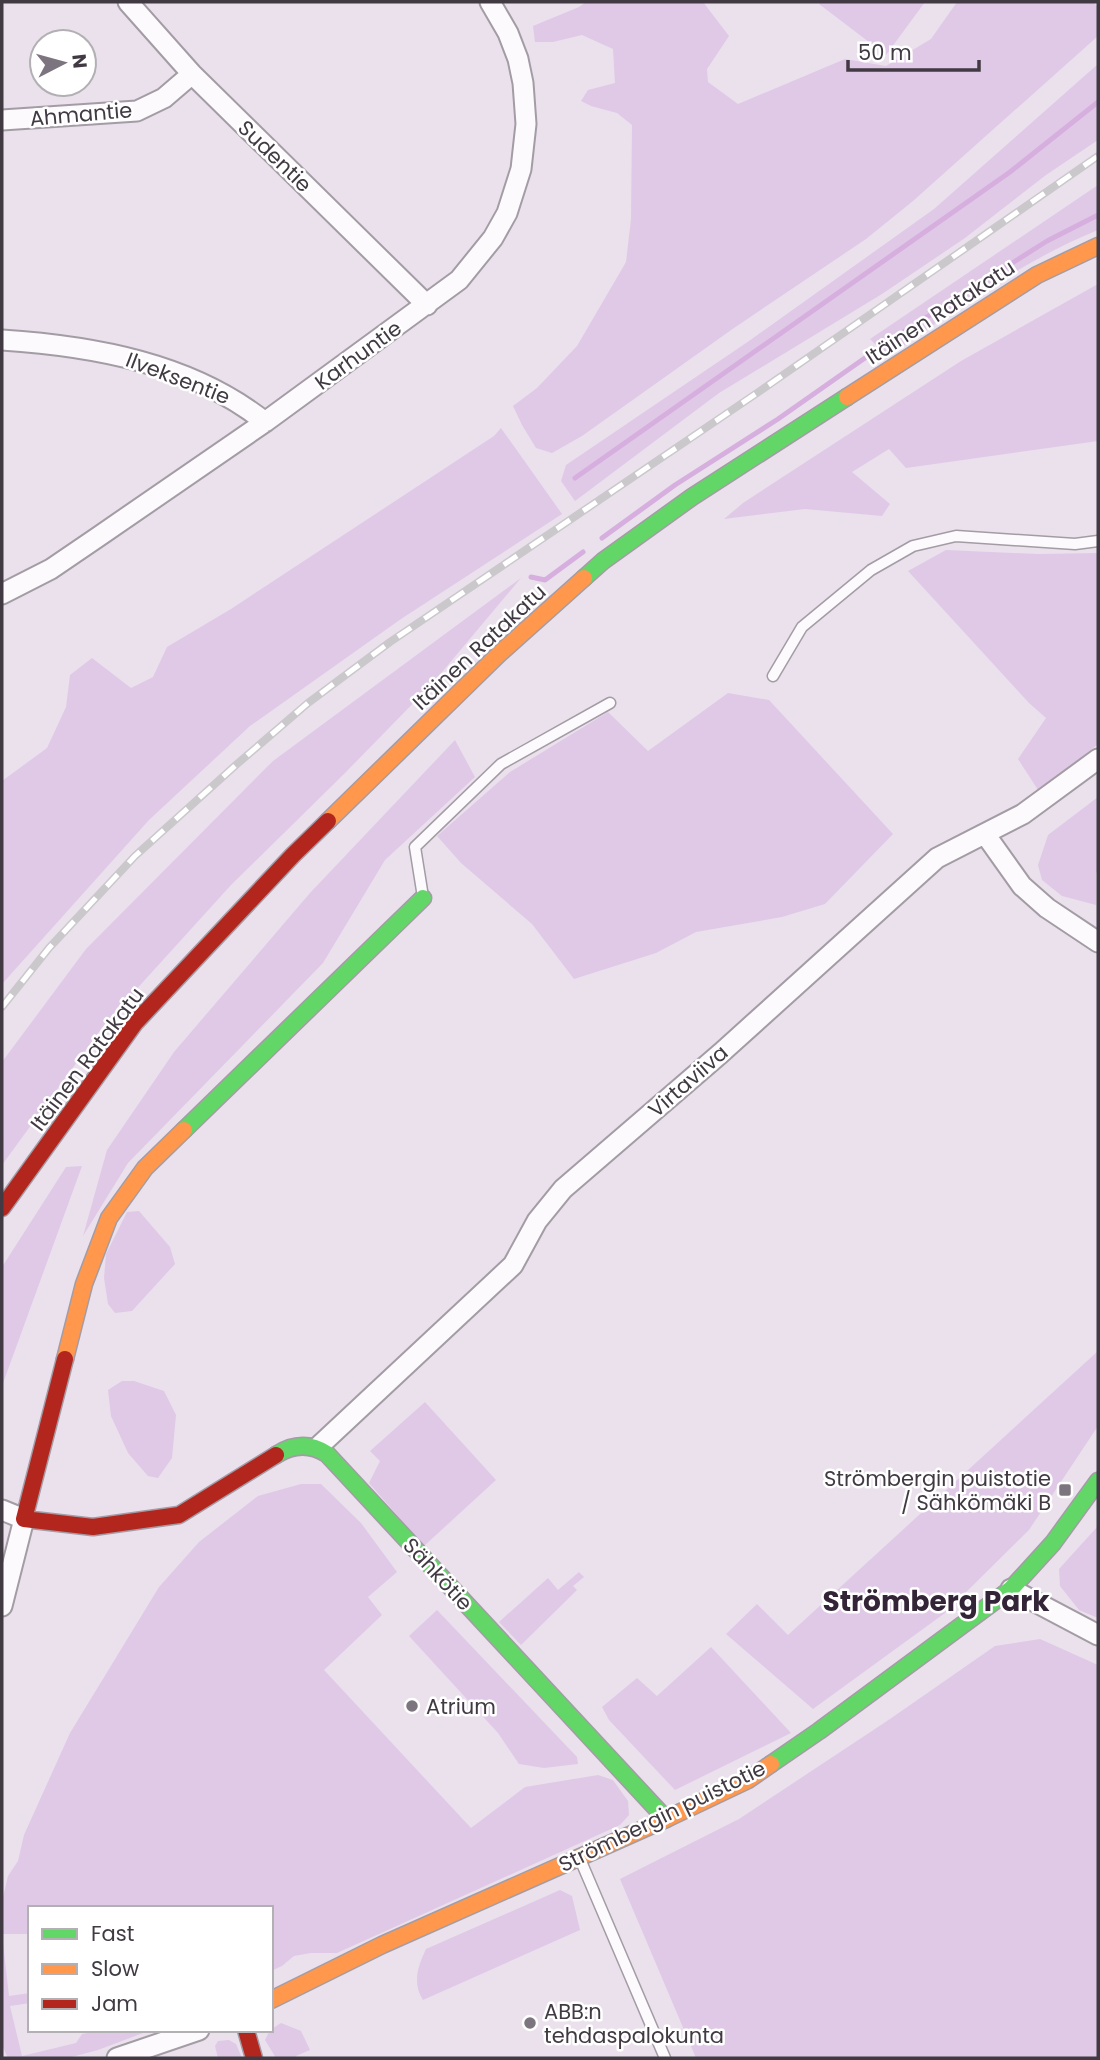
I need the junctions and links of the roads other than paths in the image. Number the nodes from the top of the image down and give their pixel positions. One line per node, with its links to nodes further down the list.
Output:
1 (128, 2): 3 (street, Sudentie)
2 (490, 2): 6 (street, Karhuntie)
3 (192, 74): 4 (street, Ahmantie); 6 (street, Sudentie)
4 (2, 120)
5 (1098, 246): 17 (street, Itäinen Ratakatu)
6 (427, 305): 8 (street, Karhuntie)
7 (2, 340): 8 (street, Ilveksentie)
8 (265, 422): 10 (street, Karhuntie)
9 (1098, 541): 11 (lane)
10 (2, 594)
11 (773, 676)
12 (610, 703): 15 (lane)
13 (1098, 759): 14 (street, Virtaviiva)
14 (985, 834): 16 (street); 18 (street, Virtaviiva)
15 (423, 898): 21 (street)
16 (1098, 943)
17 (2, 1208)
18 (318, 1447): 21 (street); 25 (street, Sähkötie)
19 (1098, 1481): 22 (street, Strömbergin puistotie)
20 (2, 1510): 21 (street)
21 (24, 1519): 23 (street)
22 (1011, 1589): 24 (street); 25 (street, Strömbergin puistotie)
23 (2, 1606)
24 (1098, 1635)
25 (666, 1819): 26 (street, Strömbergin puistotie)
26 (580, 1857): 27 (street, Strömbergin puistotie); 32 (lane)
27 (273, 1999)
28 (193, 2032): 30 (street)
29 (247, 2032): 31 (street)
30 (117, 2058)
31 (254, 2058)
32 (665, 2058)

